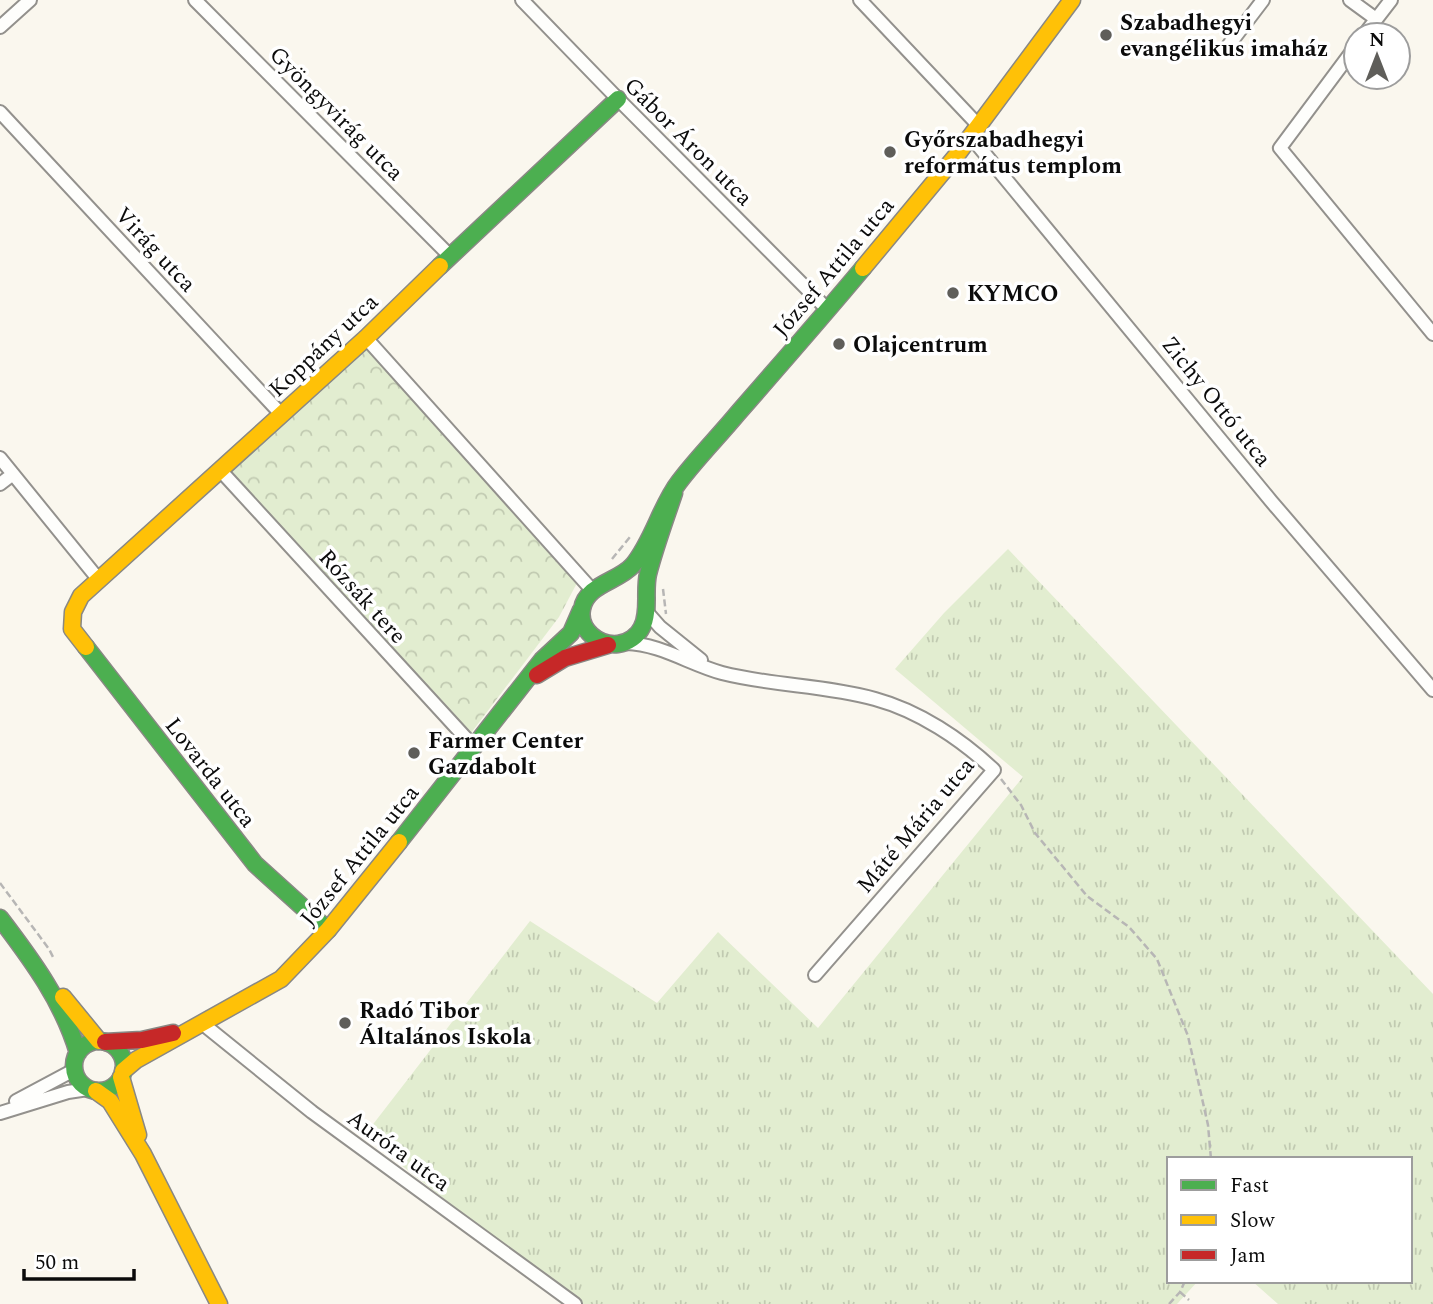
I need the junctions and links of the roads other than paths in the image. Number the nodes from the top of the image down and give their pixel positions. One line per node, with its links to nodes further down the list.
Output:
1 (30, 0): 10 (street)
2 (195, 0): 16 (street, Gyöngyvirág utca)
3 (522, 0): 13 (street, Gábor Áron utca)
4 (860, 0): 15 (street, Zichy Ottó utca)
5 (1072, 0): 15 (street, József Attila utca)
6 (1263, 0): 11 (street)
7 (1350, 0): 9 (street)
8 (1391, 0): 9 (street)
9 (1376, 19)
10 (0, 27)
11 (1228, 46)
12 (1342, 65): 18 (street)
13 (618, 99): 16 (street, Koppány utca); 17 (street, Gábor Áron utca)
14 (0, 112): 20 (street, Virág utca)
15 (975, 132): 17 (street, József Attila utca); 35 (street, Zichy Ottó utca)
16 (450, 256): 19 (street, Koppány utca)
17 (828, 310): 25 (street, József Attila utca)
18 (1433, 334)
19 (366, 338): 20 (street, Koppány utca); 27 (street)
20 (281, 414): 22 (street, Koppány utca)
21 (0, 458): 23 (street)
22 (221, 471): 26 (street, Koppány utca); 36 (street, Rózsák tere)
23 (13, 474): 24 (street); 26 (street)
24 (0, 484)
25 (674, 493): 27 (street, József Attila utca); 29 (street, József Attila utca)
26 (99, 580): 30 (street, Koppány utca)
27 (598, 587): 28 (street, József Attila utca); 29 (street)
28 (582, 607): 32 (street); 34 (street, József Attila utca)
29 (645, 607): 31 (street, József Attila utca); 33 (street, Máté Mária utca)
30 (72, 629): 38 (street, Lovarda utca)
31 (625, 643): 32 (street); 33 (street, Máté Mária utca)
32 (608, 645): 34 (street)
33 (718, 672): 39 (street, Máté Mária utca)
34 (523, 686): 36 (street, József Attila utca)
35 (1433, 690)
36 (475, 748): 38 (street, József Attila utca)
37 (0, 918): 40 (street)
38 (328, 930): 41 (street, József Attila utca)
39 (815, 975)
40 (43, 977): 42 (street); 43 (street)
41 (203, 1024): 42 (street, József Attila utca); 45 (street, József Attila utca); 50 (street, Auróra utca)
42 (102, 1042): 43 (street); 45 (street)
43 (78, 1053): 44 (street)
44 (74, 1070): 46 (street); 47 (street)
45 (122, 1074): 46 (street); 48 (street)
46 (92, 1090): 47 (street); 48 (street)
47 (0, 1111)
48 (143, 1154): 49 (street)
49 (219, 1304)
50 (575, 1304)

